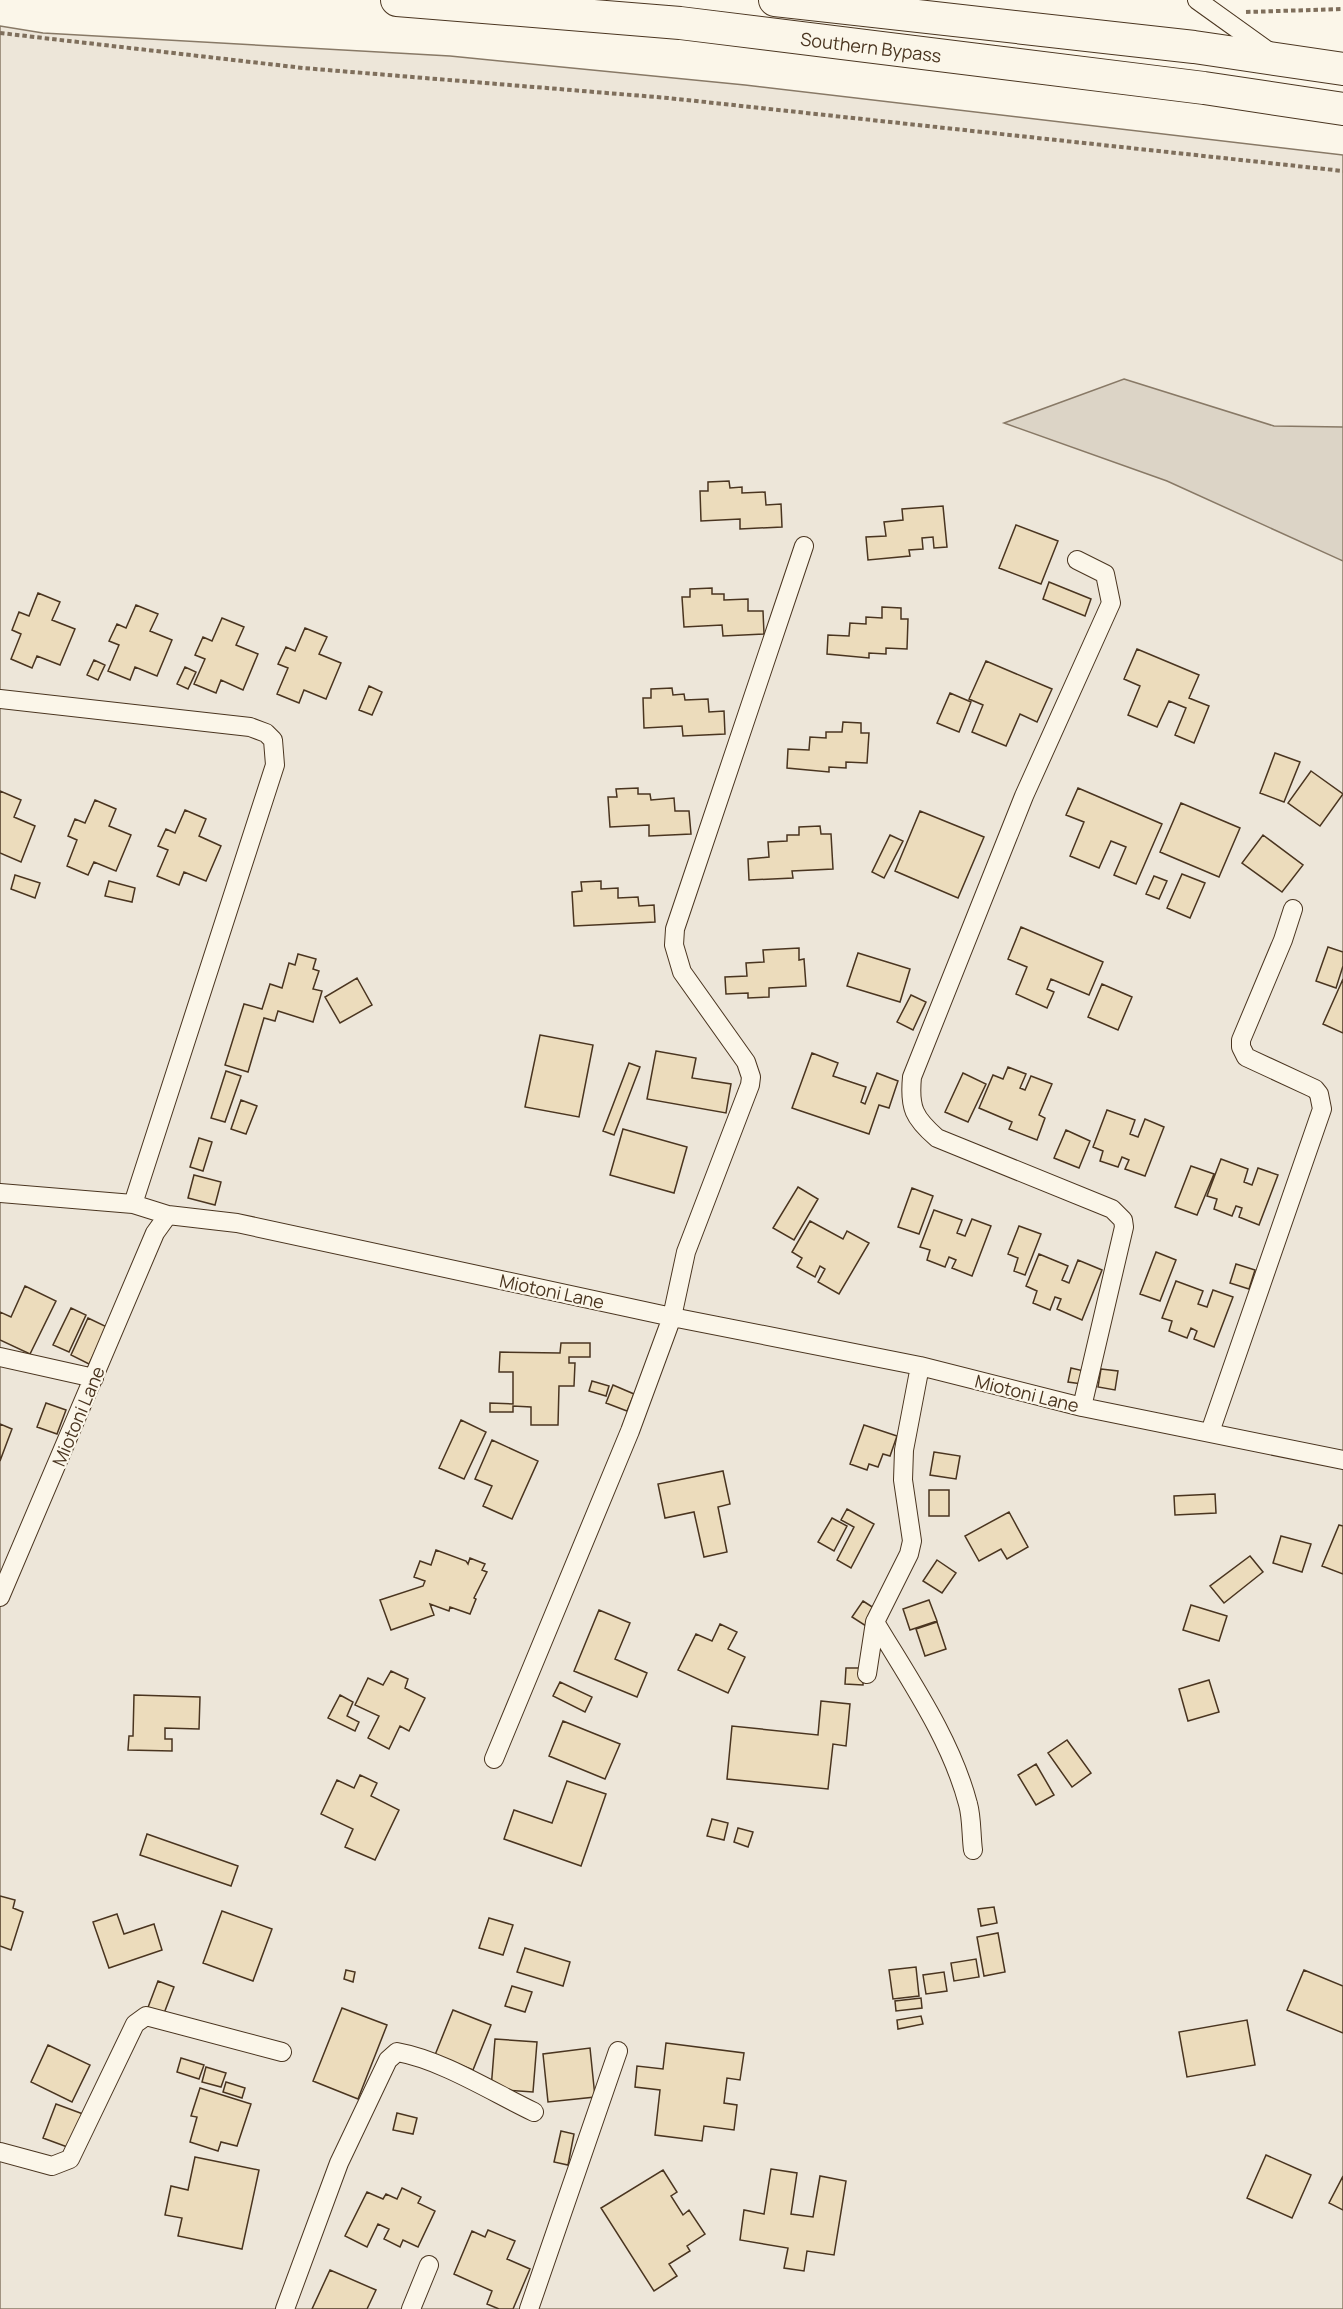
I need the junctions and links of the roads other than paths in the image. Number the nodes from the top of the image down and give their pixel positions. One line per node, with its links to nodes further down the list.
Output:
1 (397, 0): 6 (highway, Southern Bypass)
2 (775, 0): 4 (highway, Southern Bypass)
3 (1197, 0): 4 (street)
4 (1281, 60): 5 (highway, Southern Bypass)
5 (1343, 69)
6 (1343, 109)
7 (804, 546): 14 (street)
8 (1077, 560): 18 (street)
9 (0, 699): 12 (street)
10 (1293, 909): 19 (street)
11 (0, 1193): 12 (street)
12 (133, 1204): 13 (street)
13 (168, 1215): 14 (street, Miotoni Lane); 17 (street, Miotoni Lane)
14 (672, 1317): 16 (street, Miotoni Lane); 24 (street)
15 (0, 1357): 17 (street)
16 (920, 1366): 18 (street, Miotoni Lane); 22 (street)
17 (94, 1378): 21 (street, Miotoni Lane)
18 (1082, 1407): 19 (street, Miotoni Lane)
19 (1210, 1432): 20 (street, Miotoni Lane)
20 (1343, 1460)
21 (0, 1597)
22 (875, 1622): 23 (street); 25 (street)
23 (867, 1674)
24 (494, 1759)
25 (973, 1850)
26 (618, 2051): 33 (street)
27 (282, 2052): 29 (street)
28 (534, 2112): 31 (street)
29 (0, 2152)
30 (429, 2265): 32 (street)
31 (285, 2309)
32 (411, 2309)
33 (529, 2309)

